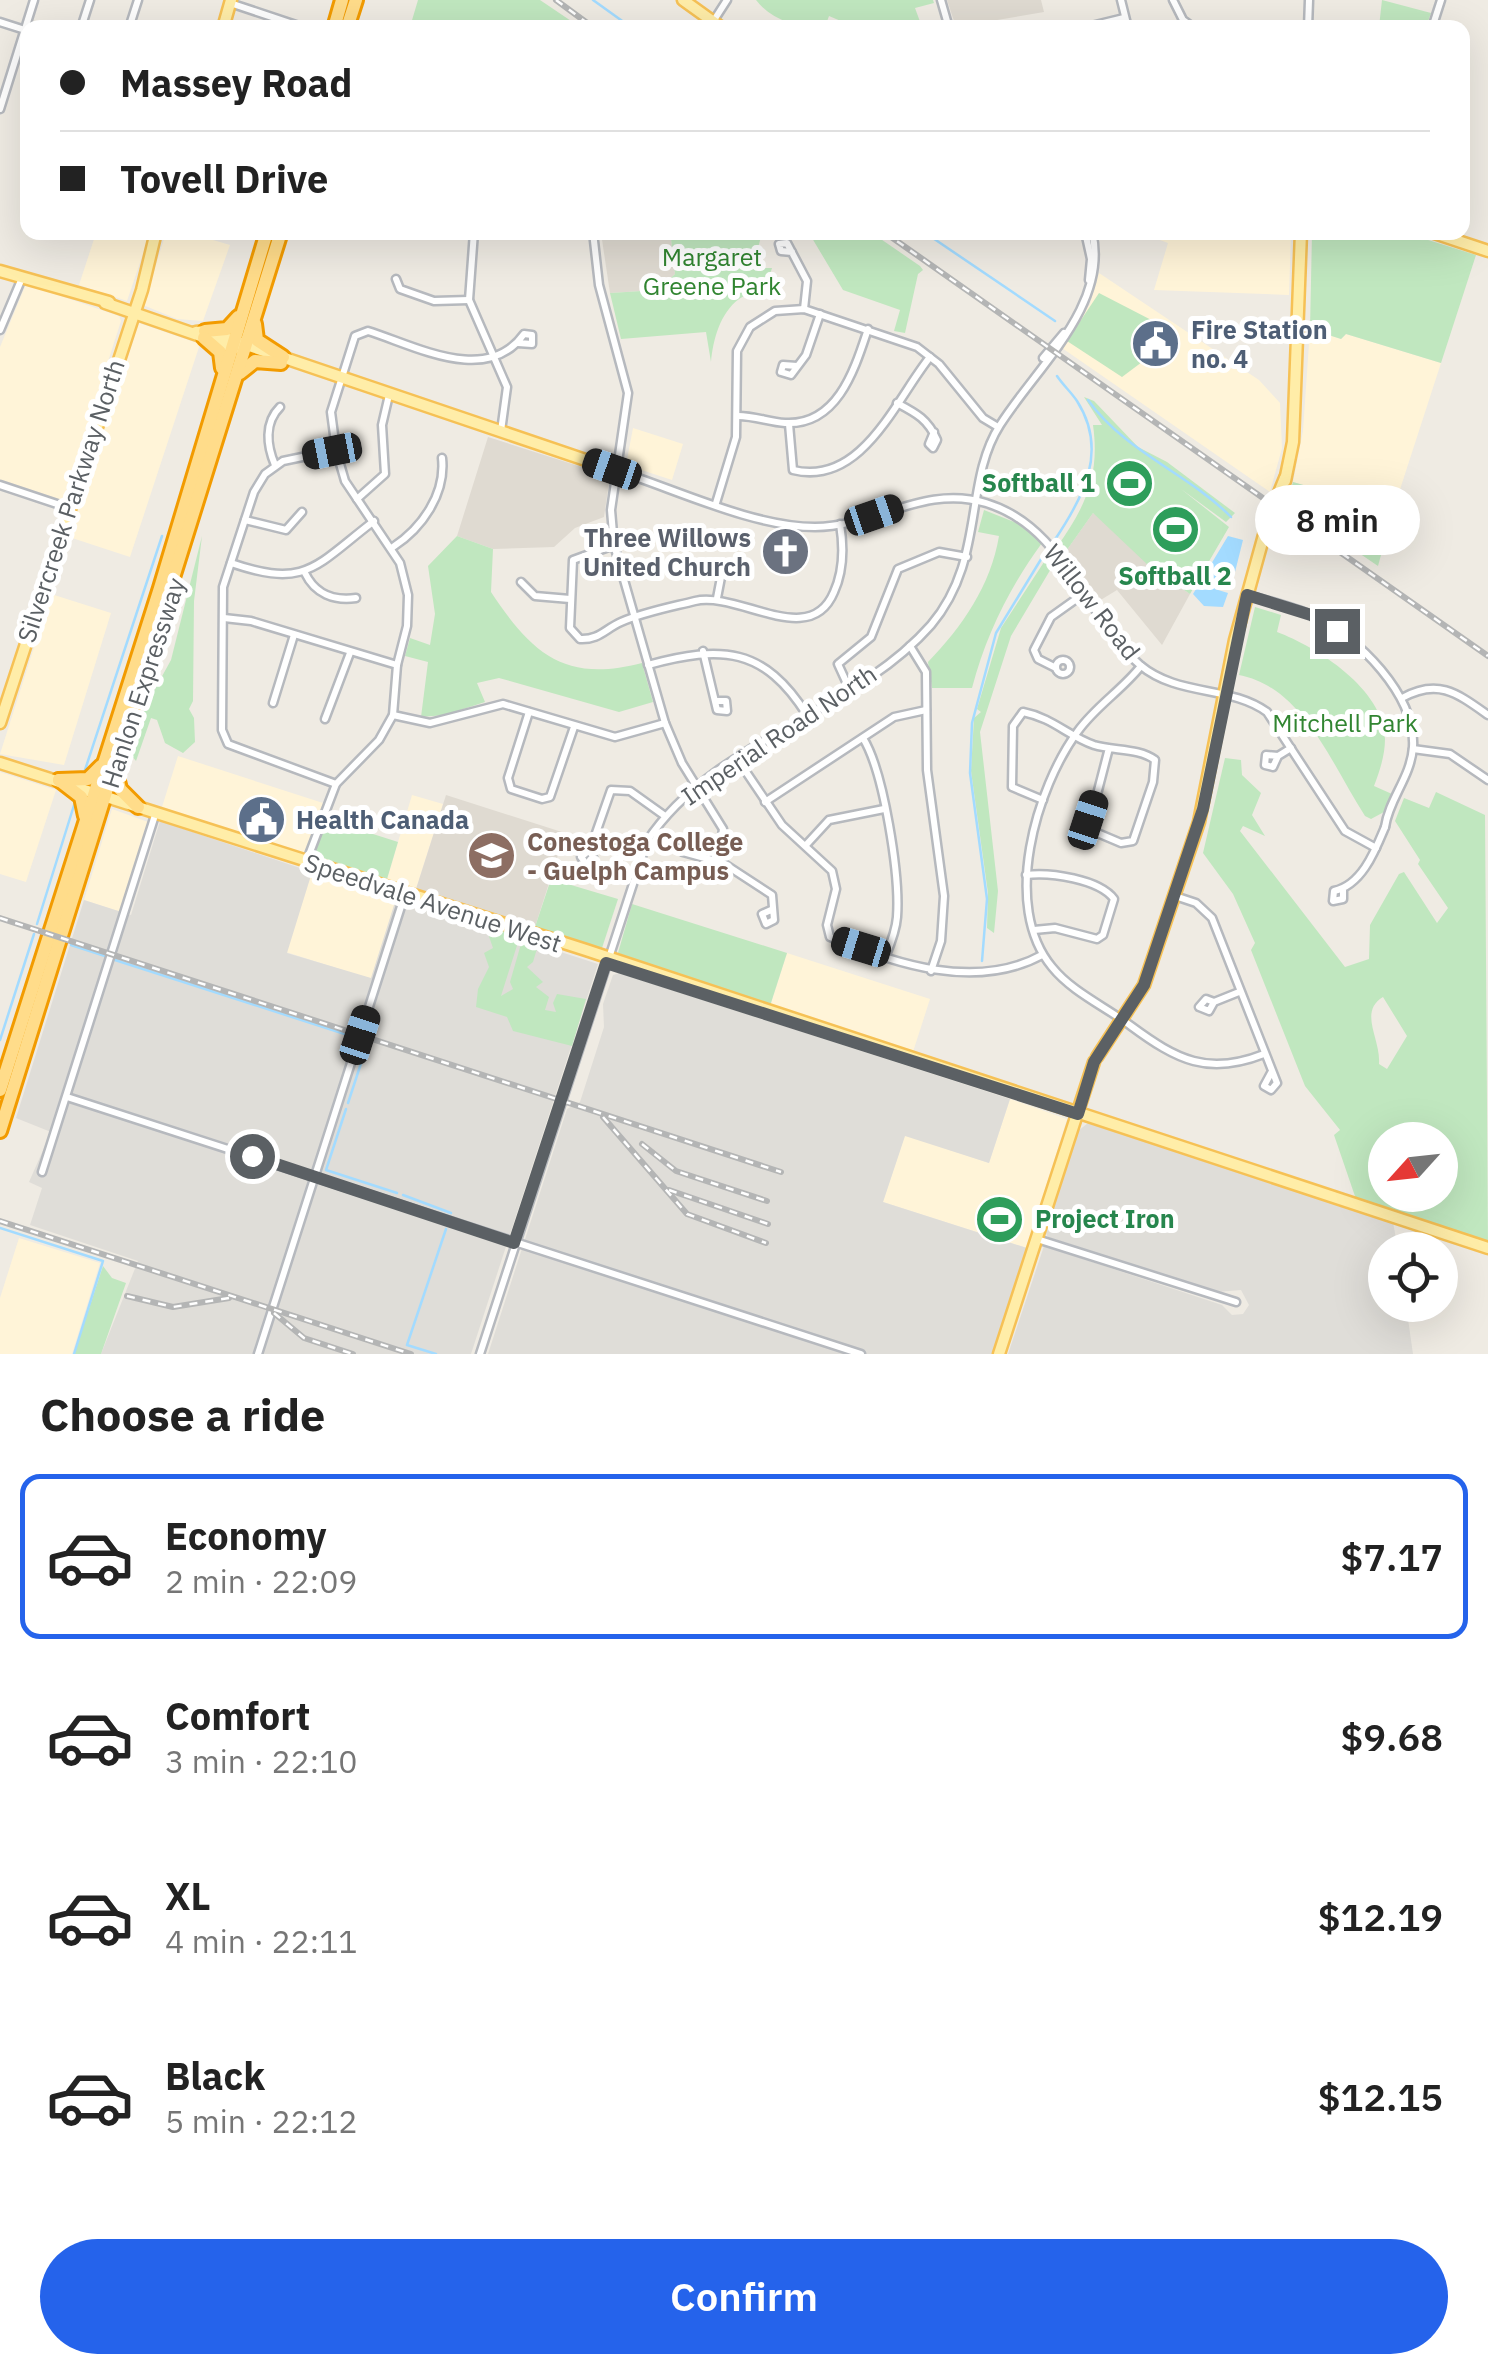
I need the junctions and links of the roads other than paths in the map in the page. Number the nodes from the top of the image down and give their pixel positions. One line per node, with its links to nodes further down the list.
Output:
1 (683, 0): 6 (main road)
2 (1121, 0): 4 (street)
3 (231, 2): 5 (street)
4 (1124, 18): 7 (street)
5 (282, 20)
6 (709, 20)
7 (1116, 20)
8 (20, 43): 9 (street)
9 (0, 109)
10 (153, 240): 25 (main road, Silvercreek Parkway North)
11 (265, 240): 26 (highway, Hanlon Expressway)
12 (278, 240): 26 (highway, Hanlon Expressway)
13 (473, 240): 23 (street)
14 (594, 240): 51 (street)
15 (1090, 240): 45 (street, Imperial Road North)
16 (1301, 240): 69 (main road)
17 (1455, 240): 18 (main road)
18 (1488, 251)
19 (792, 252): 24 (street)
20 (0, 271): 21 (main road, Willow Road)
21 (22, 278): 25 (main road, Willow Road); 29 (street)
22 (396, 279): 23 (street)
23 (469, 300): 33 (street)
24 (804, 309): 27 (street); 43 (street)
25 (131, 311): 30 (main road, Willow Road); 56 (main road, Silvercreek Parkway North)
26 (248, 314): 30 (highway); 32 (highway, Hanlon Expressway); 35 (highway)
27 (820, 314): 28 (street); 36 (street)
28 (868, 329): 34 (street); 44 (street)
29 (0, 330)
30 (202, 334): 32 (main road, Willow Road); 39 (highway)
31 (518, 343): 33 (street)
32 (239, 346): 35 (main road, Willow Road); 38 (highway, Hanlon Expressway); 39 (highway, Hanlon Expressway)
33 (493, 355): 37 (street); 46 (street)
34 (930, 356): 41 (street); 45 (street)
35 (284, 361): 37 (main road, Willow Road); 38 (highway)
36 (797, 366)
37 (340, 379): 40 (main road, Willow Road); 48 (street)
38 (235, 380): 106 (highway, Hanlon Expressway)
39 (220, 386): 103 (highway, Hanlon Expressway)
40 (389, 395): 46 (main road, Willow Road); 53 (street)
41 (897, 403): 44 (street); 47 (street)
42 (280, 407): 50 (street)
43 (738, 416): 44 (street); 55 (street)
44 (788, 424)
45 (998, 427): 54 (street, Imperial Road North)
46 (500, 432): 51 (main road, Willow Road)
47 (934, 432)
48 (336, 450): 50 (street); 53 (street)
49 (442, 458): 62 (street)
50 (275, 466): 58 (street)
51 (618, 471): 55 (street, Willow Road); 61 (street)
52 (0, 486): 56 (street)
53 (357, 499): 59 (street)
54 (978, 501): 60 (street, Willow Road); 63 (street, Imperial Road North); 68 (street, Willow Road)
55 (716, 503): 60 (street, Willow Road)
56 (69, 508): 95 (main road, Silvercreek Parkway North)
57 (302, 512): 58 (street)
58 (246, 520): 64 (street)
59 (374, 522): 62 (street); 66 (street)
60 (840, 524): 71 (street)
61 (614, 545): 72 (street); 74 (street)
62 (393, 547): 80 (street)
63 (967, 557): 76 (street, Imperial Road North); 83 (street)
64 (231, 564): 66 (street); 73 (street)
65 (723, 567): 71 (street)
66 (305, 573): 70 (street)
67 (522, 582): 72 (street)
68 (1086, 592): 81 (street, Willow Road); 82 (street)
69 (1247, 595): 84 (main road); 85 (street)
70 (356, 598)
71 (717, 598): 74 (street)
72 (570, 599): 74 (street)
73 (224, 618): 75 (street); 109 (street)
74 (635, 618): 79 (street)
75 (294, 635): 78 (street); 87 (street)
76 (910, 646): 83 (street, Imperial Road North); 88 (street)
77 (702, 651): 79 (street); 86 (street); 92 (street)
78 (350, 653): 80 (street); 93 (street)
79 (648, 664): 94 (street)
80 (397, 665): 91 (street)
81 (1141, 666): 84 (street, Willow Road); 97 (street)
82 (1054, 667)
83 (848, 688): 92 (street, Imperial Road North)
84 (1224, 698): 100 (street, Willow Road); 128 (main road)
85 (1402, 698): 90 (street); 101 (street)
86 (715, 701)
87 (273, 704)
88 (926, 710): 98 (street); 134 (street)
89 (529, 712): 91 (street); 96 (street); 96 (street)
90 (1488, 714)
91 (393, 715): 109 (street)
92 (807, 715): 104 (street, Imperial Road North)
93 (325, 720)
94 (665, 723): 96 (street); 110 (street)
95 (0, 724)
96 (574, 727)
97 (1076, 734): 99 (street); 112 (street); 112 (street)
98 (863, 738): 113 (street); 115 (street)
99 (1109, 748): 99 (street)
100 (1291, 748): 102 (street); 120 (street, Willow Road)
101 (1413, 749): 108 (street); 120 (street)
102 (1278, 756)
103 (105, 760): 107 (highway); 111 (highway, Hanlon Expressway)
104 (738, 760): 110 (street, Imperial Road North); 113 (street)
105 (0, 763): 107 (main road, Speedvale Avenue West)
106 (116, 770): 111 (highway, Hanlon Expressway); 114 (highway)
107 (58, 780): 111 (main road, Speedvale Avenue West); 118 (highway)
108 (1488, 780)
109 (336, 784): 123 (street)
110 (697, 788): 117 (street, Imperial Road North); 124 (street)
111 (101, 794): 114 (main road, Speedvale Avenue West); 118 (highway, Hanlon Expressway); 143 (highway, Hanlon Expressway)
112 (1043, 800): 125 (street)
113 (765, 802): 119 (street)
114 (138, 807): 116 (main road, Speedvale Avenue West)
115 (884, 809): 119 (street); 132 (street)
116 (156, 812): 123 (main road, Speedvale Avenue West); 141 (street)
117 (665, 816): 121 (street); 133 (street, Imperial Road North)
118 (84, 823): 140 (highway, Hanlon Expressway)
119 (806, 845): 132 (street)
120 (1376, 848): 126 (street)
121 (590, 850)
122 (691, 853): 124 (street)
123 (306, 862): 127 (main road, Speedvale Avenue West)
124 (718, 862): 129 (street)
125 (1026, 876): 130 (street); 130 (street)
126 (1342, 889)
127 (405, 894): 133 (main road, Speedvale Avenue West); 145 (street)
128 (1175, 896): 135 (street); 137 (main road)
129 (771, 910)
130 (1034, 930): 131 (street)
131 (1042, 954): 134 (street); 137 (street)
132 (886, 955): 134 (street)
133 (607, 960): 142 (main road, Speedvale Avenue West); 147 (street, Imperial Road North)
134 (932, 971)
135 (1239, 992): 136 (street); 138 (street)
136 (1214, 1002)
137 (1123, 1020): 138 (street); 142 (main road)
138 (1264, 1054): 139 (street)
139 (1271, 1073)
140 (0, 1090)
141 (67, 1097): 144 (street); 145 (street)
142 (1078, 1114): 146 (main road); 148 (main road, Speedvale Avenue West)
143 (0, 1131)
144 (42, 1172)
145 (315, 1177): 147 (street); 150 (street)
146 (1036, 1239): 149 (street); 153 (main road)
147 (514, 1243): 151 (street, Imperial Road North); 152 (street)
148 (1488, 1248)
149 (1236, 1302)
150 (258, 1354)
151 (480, 1354)
152 (862, 1354)
153 (998, 1354)

